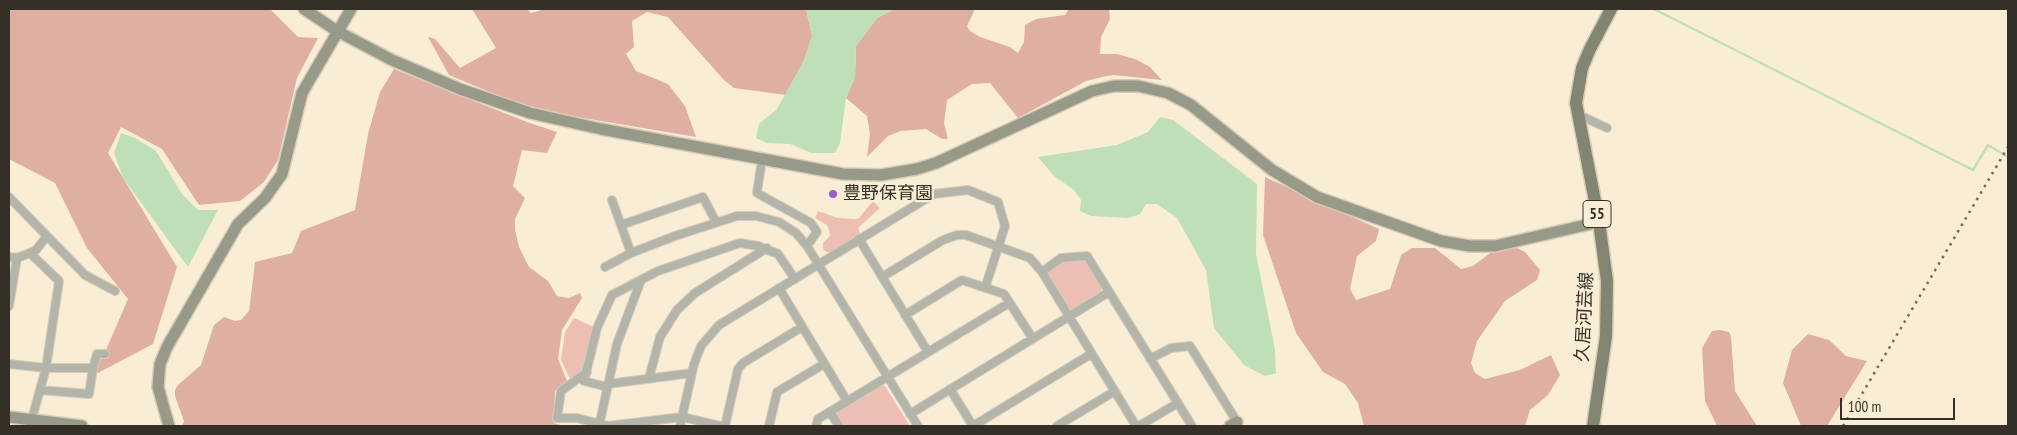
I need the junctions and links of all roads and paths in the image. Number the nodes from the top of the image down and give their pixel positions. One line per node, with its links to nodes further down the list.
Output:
1 (304, 9): 4 (street)
2 (351, 9): 4 (street)
3 (1611, 9): 5 (main road, 久居河芸線 / 55)
4 (337, 31): 7 (street); 62 (street)
5 (1577, 114): 6 (street); 11 (main road, 久居河芸線 / 55)
6 (1606, 128)
7 (762, 159): 11 (street); 15 (street)
8 (9, 197): 13 (street)
9 (612, 200): 12 (street)
10 (716, 222): 12 (street); 15 (street); 19 (street)
11 (1599, 222): 74 (main road, 久居河芸線 / 55)
12 (621, 225): 19 (street)
13 (47, 236): 18 (street); 29 (street)
14 (859, 239): 16 (street); 21 (street); 24 (street)
15 (808, 246): 21 (street)
16 (998, 246): 23 (street); 24 (street); 28 (street)
17 (767, 248): 25 (street); 26 (street); 48 (street)
18 (30, 253): 20 (street); 43 (street)
19 (631, 253): 22 (street)
20 (13, 257): 32 (street)
21 (819, 264): 25 (street); 47 (street)
22 (606, 267)
23 (1042, 272): 30 (street); 34 (street)
24 (882, 277): 33 (street)
25 (795, 279): 27 (street)
26 (641, 280): 45 (street); 49 (street)
27 (780, 288): 35 (street); 46 (street)
28 (985, 288): 31 (street); 33 (street)
29 (115, 291)
30 (1109, 292): 34 (street); 40 (street)
31 (1009, 303): 36 (street); 37 (street)
32 (9, 306)
33 (905, 315): 37 (street)
34 (1068, 317): 36 (street); 39 (street)
35 (802, 327): 42 (street); 66 (street)
36 (1032, 339): 50 (street)
37 (928, 352): 47 (street)
38 (105, 354): 44 (street)
39 (1091, 354): 50 (street); 52 (street)
40 (1150, 359): 54 (street); 60 (street)
41 (9, 364): 43 (street)
42 (824, 364): 53 (street); 67 (street)
43 (46, 368): 44 (street); 51 (street)
44 (93, 368): 51 (street)
45 (587, 372): 49 (street); 63 (street)
46 (692, 373): 48 (street); 58 (street)
47 (887, 377): 53 (street); 56 (street)
48 (649, 378): 49 (street)
49 (608, 386): 63 (street)
50 (950, 389): 56 (street)
51 (40, 390): 59 (street)
52 (1115, 391): 71 (street); 72 (street)
53 (847, 401): 55 (street)
54 (1178, 404): 72 (street); 73 (street)
55 (830, 412): 68 (street); 69 (street)
56 (910, 414): 70 (street)
57 (9, 417): 59 (street)
58 (682, 417): 63 (street); 64 (street); 65 (street)
59 (31, 423): 61 (street)
60 (1234, 424)
61 (82, 426)
62 (169, 426)
63 (598, 426)
64 (680, 426)
65 (720, 426)
66 (725, 426)
67 (769, 426)
68 (816, 426)
69 (839, 426)
70 (918, 426)
71 (1057, 426)
72 (1137, 426)
73 (1192, 426)
74 (1593, 426)

